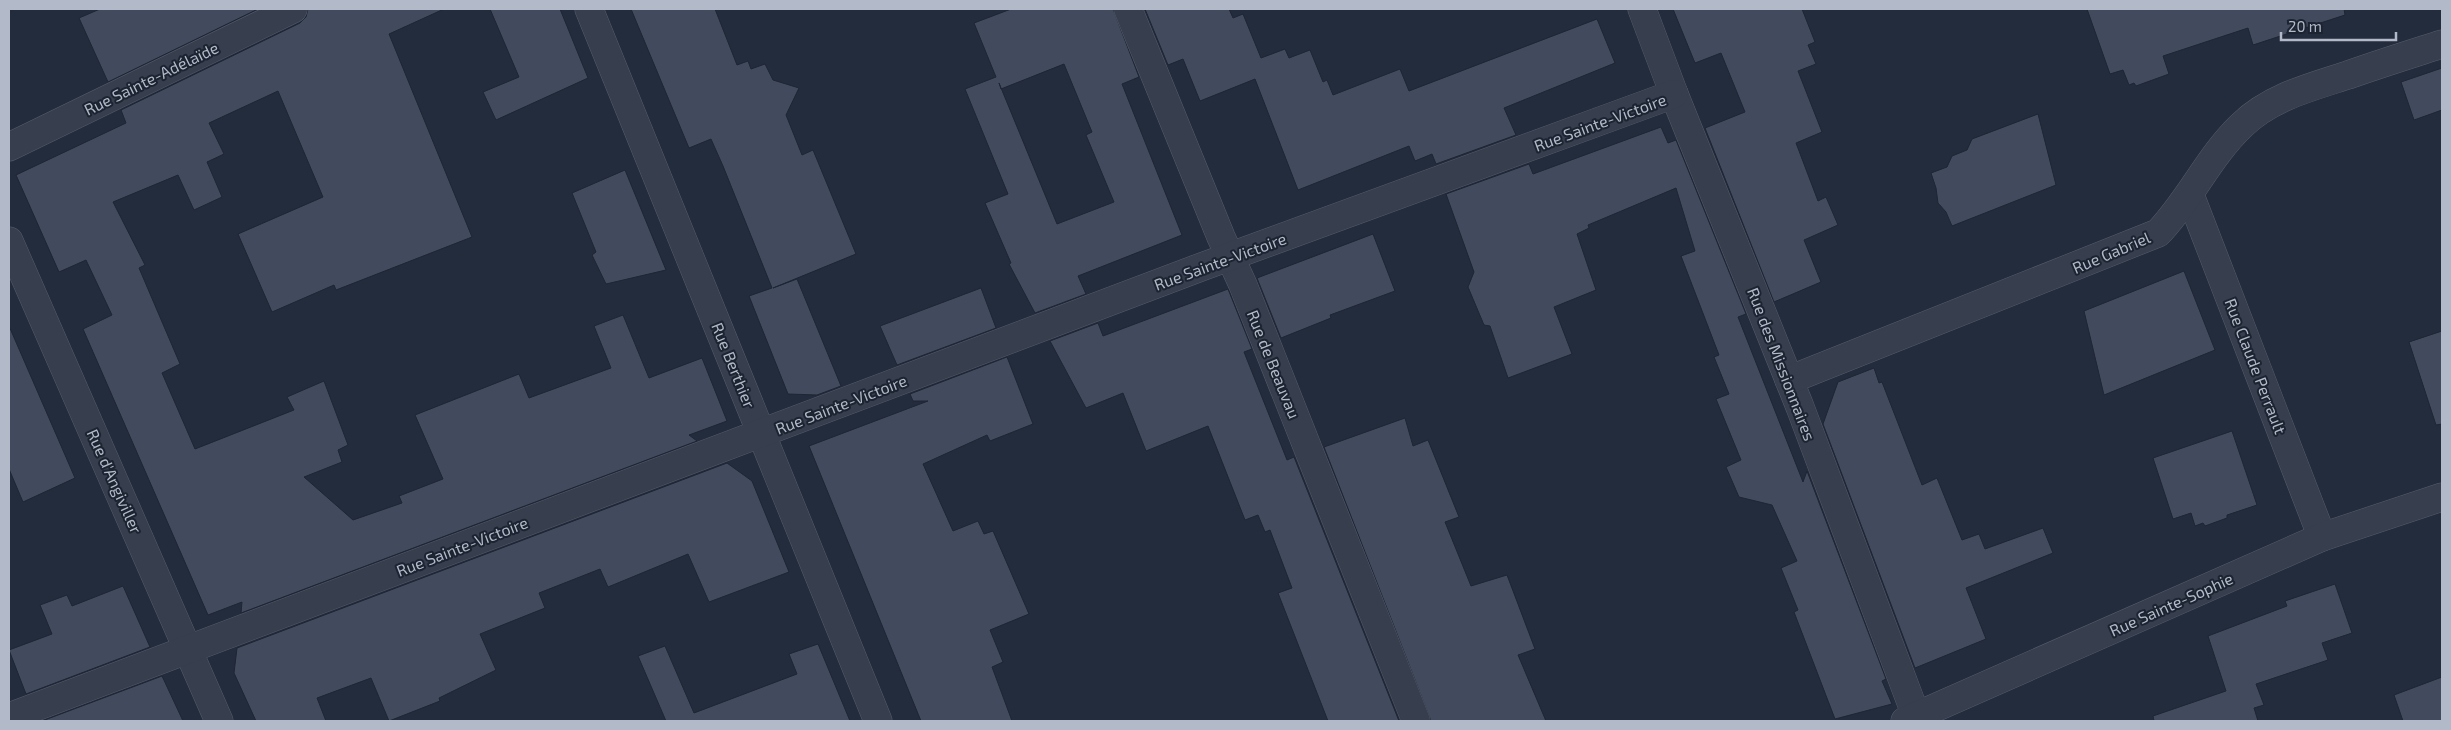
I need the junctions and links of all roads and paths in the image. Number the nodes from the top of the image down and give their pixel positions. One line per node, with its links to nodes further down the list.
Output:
1 (293, 9): 7 (street, Rue Sainte-Adélaïde)
2 (589, 9): 12 (street, Rue Berthier)
3 (1128, 9): 10 (street, Rue de Beauvau)
4 (1642, 9): 6 (street, Rue des Missionnaires)
5 (2442, 44): 8 (street, Rue Gabriel)
6 (1674, 94): 10 (street, Rue Sainte-Victoire); 11 (street, Rue des Missionnaires)
7 (9, 147)
8 (2190, 194): 11 (street, Rue Gabriel); 14 (street, Rue Claude Perrault)
9 (9, 240): 15 (street, Rue d'Angiviller)
10 (1230, 258): 12 (street, Rue Sainte-Victoire); 20 (street, Rue de Beauvau)
11 (1789, 380): 17 (street, Rue des Missionnaires)
12 (762, 433): 15 (street, Rue Sainte-Victoire); 19 (street, Rue Berthier)
13 (2442, 497): 14 (street, Rue Sainte-Sophie)
14 (2322, 537): 17 (street, Rue Sainte-Sophie)
15 (189, 650): 16 (street, Rue Sainte-Victoire); 18 (street, Rue d'Angiviller)
16 (9, 717)
17 (1913, 720)
18 (219, 721)
19 (878, 721)
20 (1416, 721)

